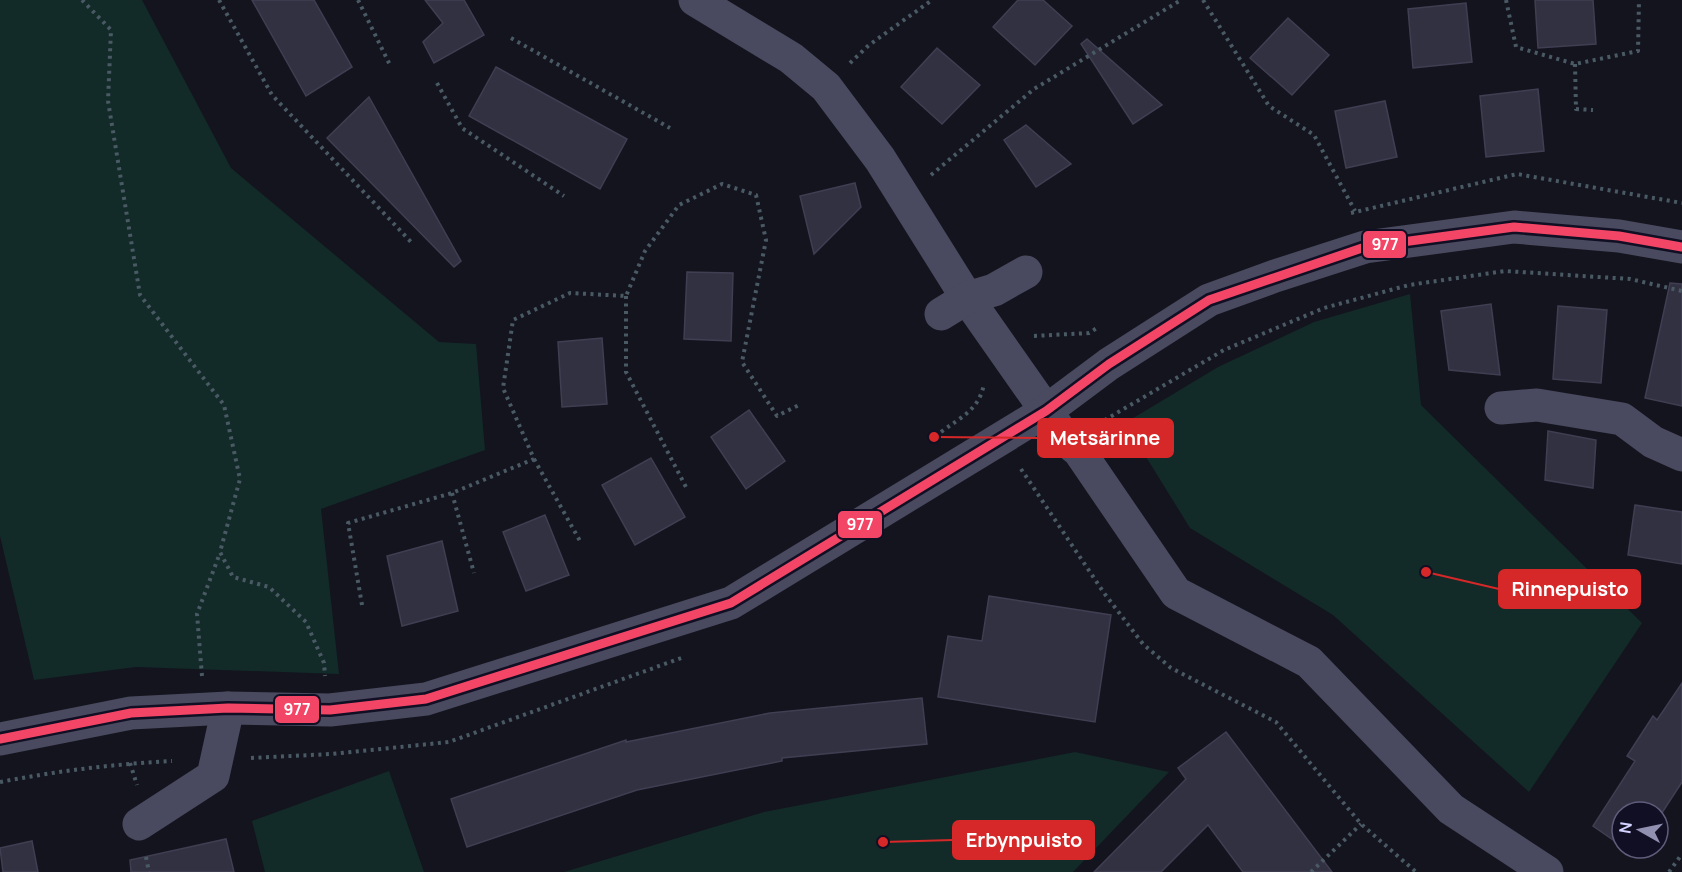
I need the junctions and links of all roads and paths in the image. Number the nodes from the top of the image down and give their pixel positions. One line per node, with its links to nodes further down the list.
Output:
1 (82, 0): 39 (path)
2 (219, 0): 20 (path)
3 (358, 0): 12 (path)
4 (695, 0): 25 (street)
5 (932, 0): 13 (path)
6 (1181, 0): 17 (path)
7 (1203, 0): 19 (path)
8 (1506, 0): 11 (path)
9 (1640, 0): 11 (path)
10 (511, 38): 16 (path)
11 (1575, 64): 15 (path)
12 (390, 65)
13 (848, 65)
14 (437, 83): 18 (path)
15 (1593, 110)
16 (670, 128)
17 (930, 176)
18 (564, 196)
19 (1354, 211)
20 (412, 243)
21 (1682, 247): 31 (street)
22 (1026, 272): 25 (street)
23 (1682, 291): 28 (path)
24 (626, 296): 29 (path); 34 (path); 36 (path)
25 (954, 306): 27 (street)
26 (1089, 333): 27 (path)
27 (1013, 343): 31 (street); 32 (path)
28 (1133, 403)
29 (799, 405)
30 (1501, 408): 33 (street)
31 (1046, 411): 43 (street); 50 (street)
32 (934, 437)
33 (1682, 455)
34 (534, 459): 37 (path); 38 (path)
35 (1021, 469): 46 (path)
36 (687, 489)
37 (452, 494): 40 (path); 41 (path)
38 (580, 541)
39 (220, 552): 42 (path); 43 (path)
40 (474, 573)
41 (362, 605)
42 (324, 663)
43 (216, 709): 44 (street); 45 (street)
44 (0, 739)
45 (139, 824)
46 (1361, 825): 48 (path); 49 (path)
47 (1682, 854): 51 (path)
48 (1311, 872)
49 (1416, 872)
50 (1547, 872)
51 (1668, 872)

